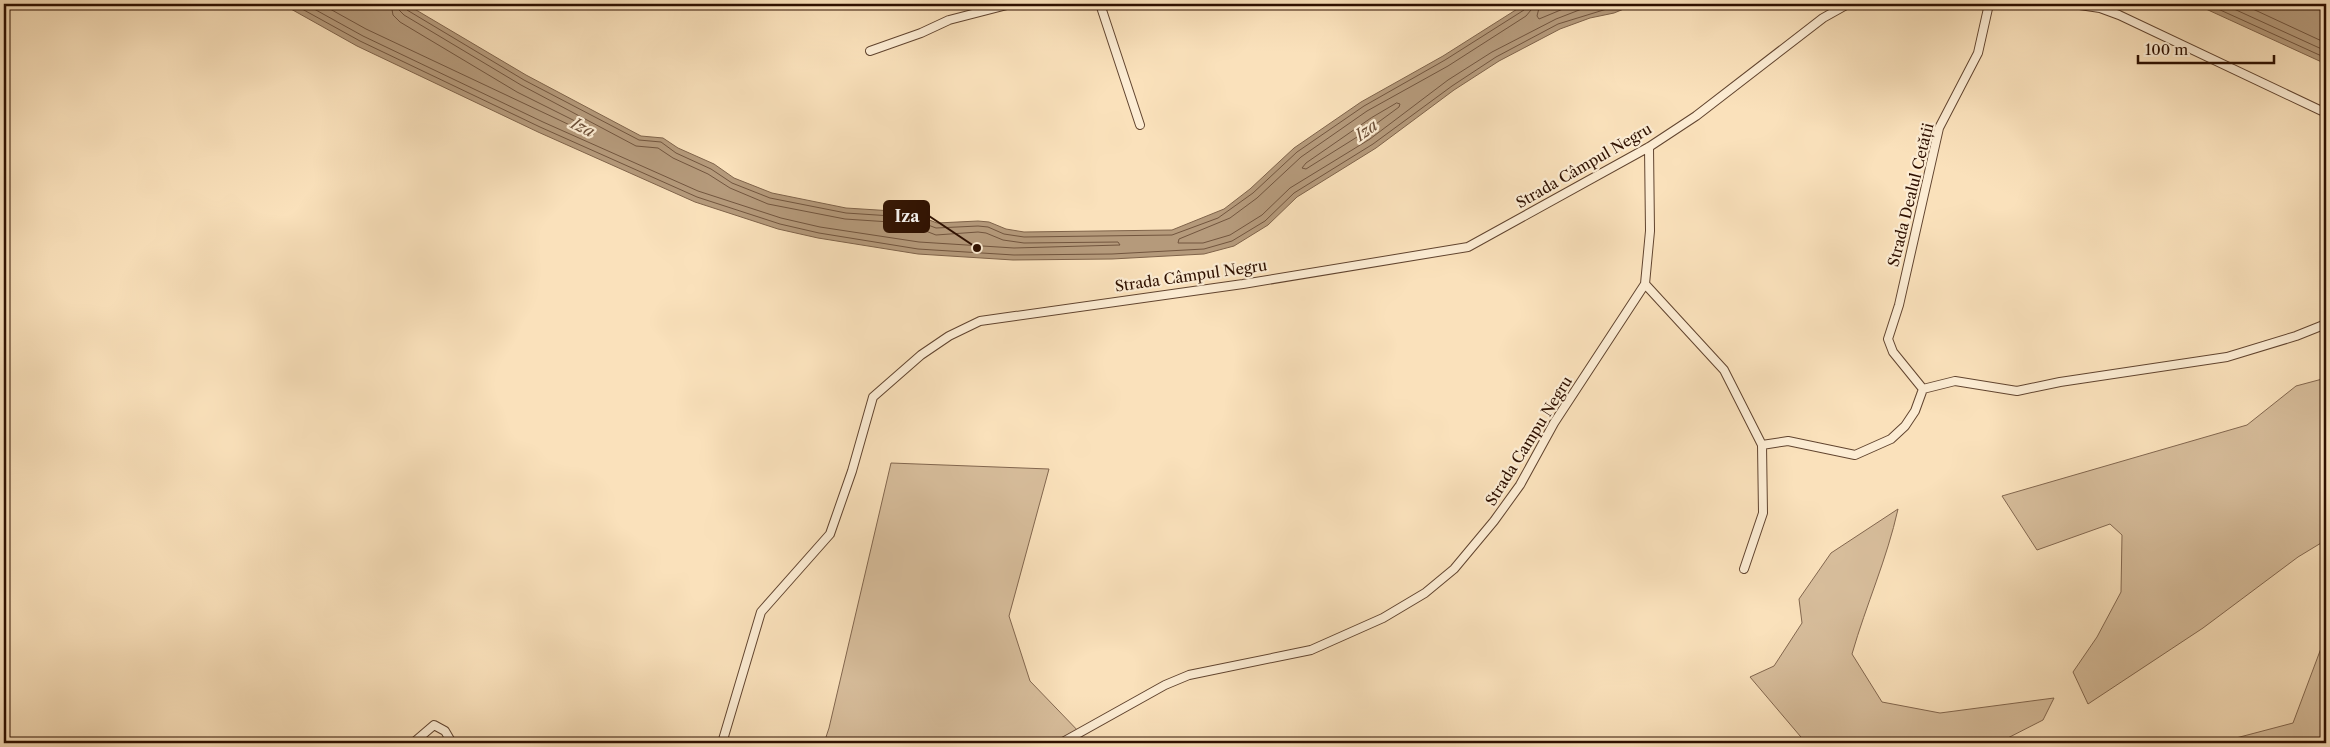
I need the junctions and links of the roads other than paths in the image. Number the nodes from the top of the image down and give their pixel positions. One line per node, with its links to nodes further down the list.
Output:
1 (1011, 4): 7 (street)
2 (1100, 4): 9 (street)
3 (1848, 4): 10 (street, Strada Câmpul Negru)
4 (1989, 4): 13 (street, Strada Dealul Cetății)
5 (2073, 4): 6 (street)
6 (2100, 6): 8 (street)
7 (870, 51)
8 (2326, 113)
9 (1140, 125)
10 (1649, 146): 11 (street, Strada Campu Negru); 18 (street, Strada Câmpul Negru)
11 (1645, 284): 14 (street); 19 (street, Strada Campu Negru)
12 (2326, 324): 13 (street)
13 (1923, 389): 14 (street)
14 (1762, 444): 15 (street)
15 (1744, 569)
16 (413, 743): 17 (street)
17 (452, 743)
18 (722, 743)
19 (1061, 743)

